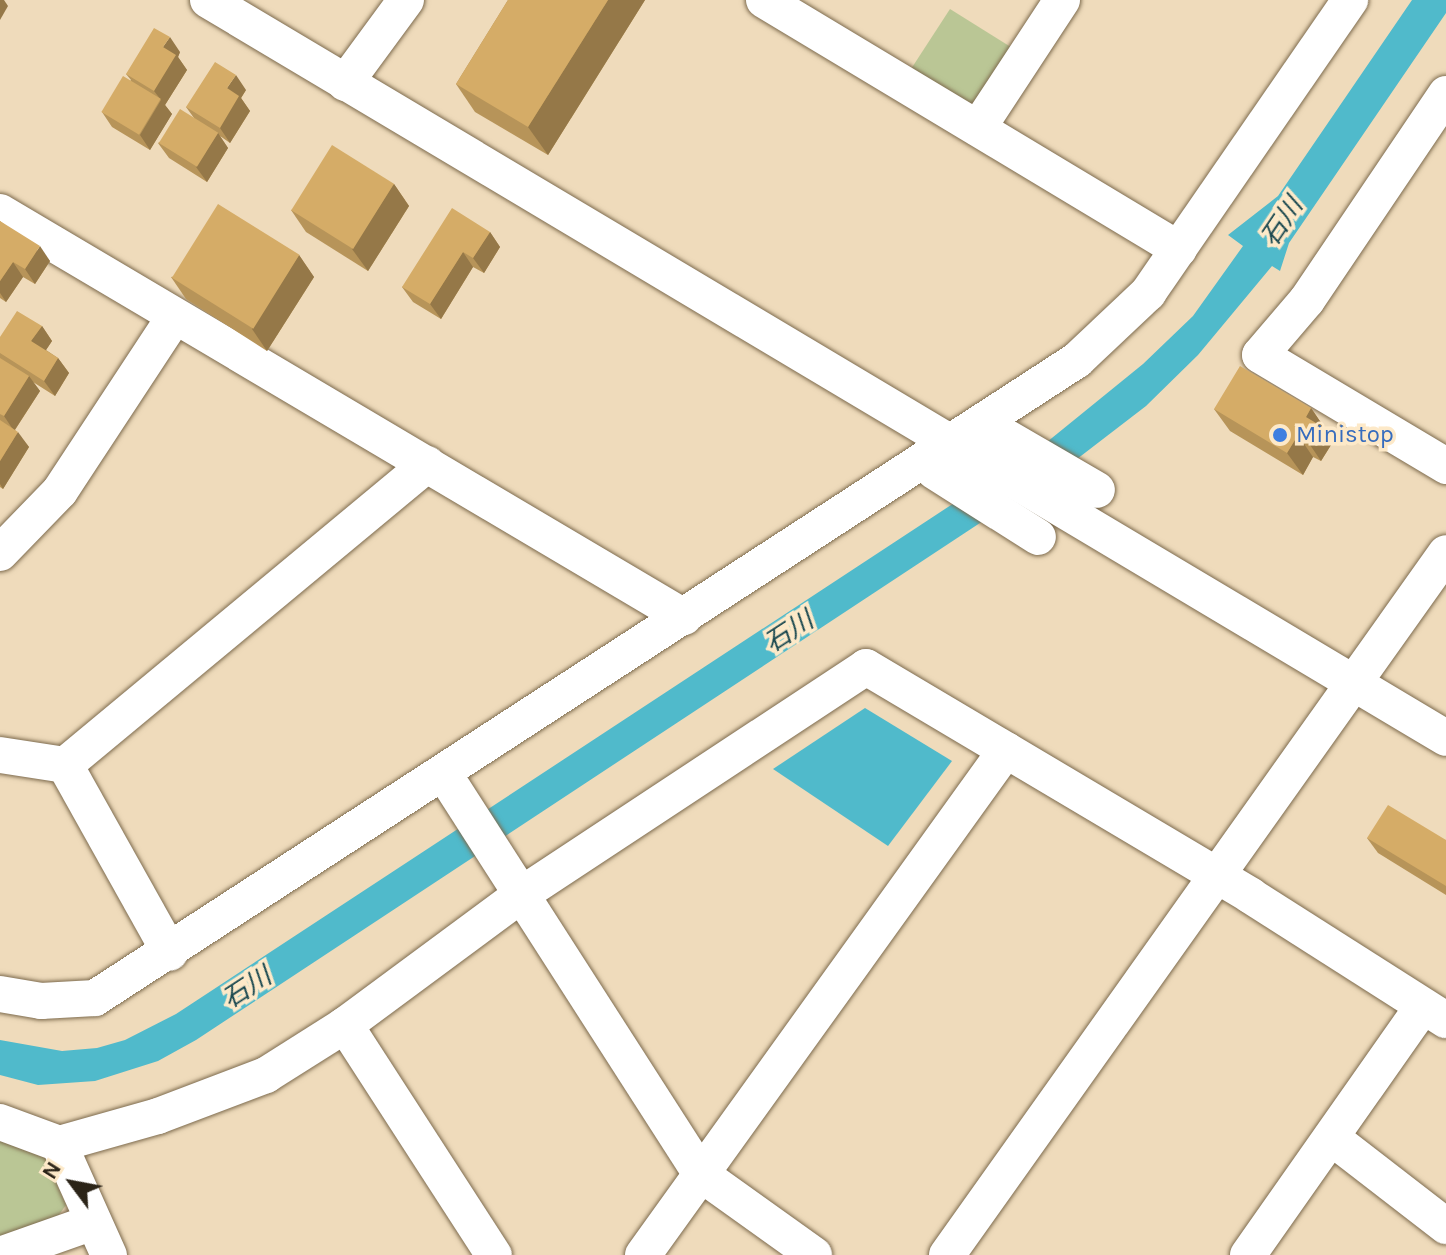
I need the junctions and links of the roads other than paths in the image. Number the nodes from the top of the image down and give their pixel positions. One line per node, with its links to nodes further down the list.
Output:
1 (208, 0): 6 (street)
2 (406, 0): 6 (street)
3 (765, 0): 8 (street)
4 (1062, 0): 8 (street)
5 (1350, 0): 10 (street)
6 (345, 83): 13 (street)
7 (1446, 94): 15 (street)
8 (978, 128): 10 (street)
9 (0, 212): 11 (street)
10 (1179, 249): 13 (street)
11 (175, 316): 14 (street); 18 (street)
12 (994, 430): 16 (street)
13 (940, 457): 17 (street); 20 (street); 21 (street)
14 (427, 464): 20 (street); 25 (street)
15 (1446, 466)
16 (1097, 490)
17 (1038, 537)
18 (0, 553)
19 (1446, 553): 21 (street)
20 (684, 617): 26 (street)
21 (1353, 684): 22 (street); 27 (street)
22 (1446, 738)
23 (1006, 750): 27 (street); 28 (street); 36 (street)
24 (0, 755): 25 (street)
25 (65, 765): 29 (street)
26 (444, 774): 28 (street); 29 (street)
27 (1217, 875): 31 (street); 44 (street)
28 (518, 888): 32 (street); 36 (street)
29 (170, 953): 30 (street)
30 (0, 994)
31 (1434, 1013): 34 (street)
32 (345, 1025): 35 (street); 41 (street)
33 (0, 1122): 35 (street)
34 (1332, 1138): 37 (street); 45 (street)
35 (59, 1144): 38 (street)
36 (701, 1174): 42 (street); 43 (street)
37 (1444, 1221)
38 (93, 1222): 39 (street); 40 (street)
39 (0, 1255)
40 (109, 1255)
41 (494, 1255)
42 (643, 1255)
43 (814, 1255)
44 (947, 1255)
45 (1248, 1255)

